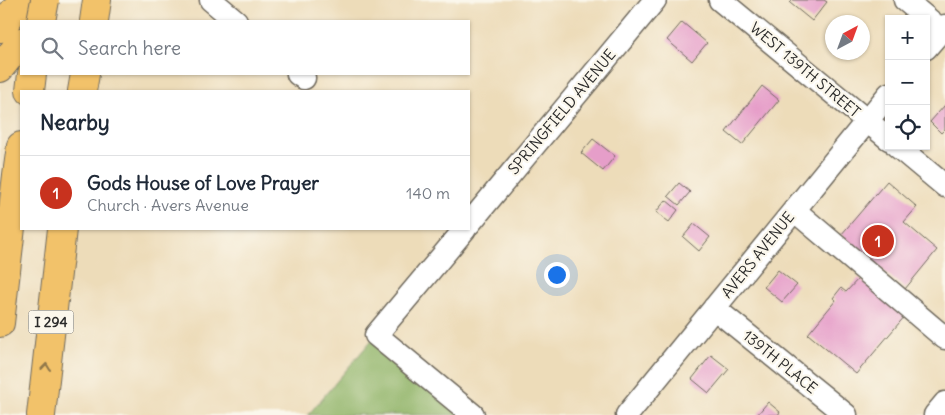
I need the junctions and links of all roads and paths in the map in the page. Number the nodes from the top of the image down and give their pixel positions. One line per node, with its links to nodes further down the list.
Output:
1 (23, 0): 13 (main road)
2 (45, 0): 9 (main road, bridge)
3 (57, 0): 10 (main road)
4 (97, 0): 11 (main road)
5 (211, 0): 12 (street)
6 (655, 0): 29 (street, SPRINGFIELD AVENUE)
7 (720, 0): 23 (street, WEST 139TH STREET)
8 (905, 0): 14 (street)
9 (40, 20)
10 (41, 20)
11 (94, 20)
12 (235, 20)
13 (0, 28)
14 (943, 28): 16 (street)
15 (20, 43): 17 (main road)
16 (930, 43)
17 (0, 68)
18 (32, 75): 20 (main road)
19 (85, 75): 21 (main road)
20 (30, 90)
21 (82, 90)
22 (885, 99): 23 (street, AVERS AVENUE)
23 (867, 121): 24 (street, WEST 139TH STREET); 28 (street, AVERS AVENUE)
24 (885, 136)
25 (902, 150): 27 (street)
26 (20, 154): 33 (main road)
27 (945, 186)
28 (794, 210): 32 (street, AVERS AVENUE); 34 (street)
29 (470, 223)
30 (62, 230): 36 (main road, I 294, one-way to 30)
31 (463, 230): 37 (street)
32 (714, 308): 38 (street, AVERS AVENUE); 39 (street, 139TH PLACE)
33 (0, 323)
34 (945, 338)
35 (945, 403): 40 (street)
36 (41, 415)
37 (473, 415)
38 (627, 415)
39 (846, 415)
40 (935, 415)

